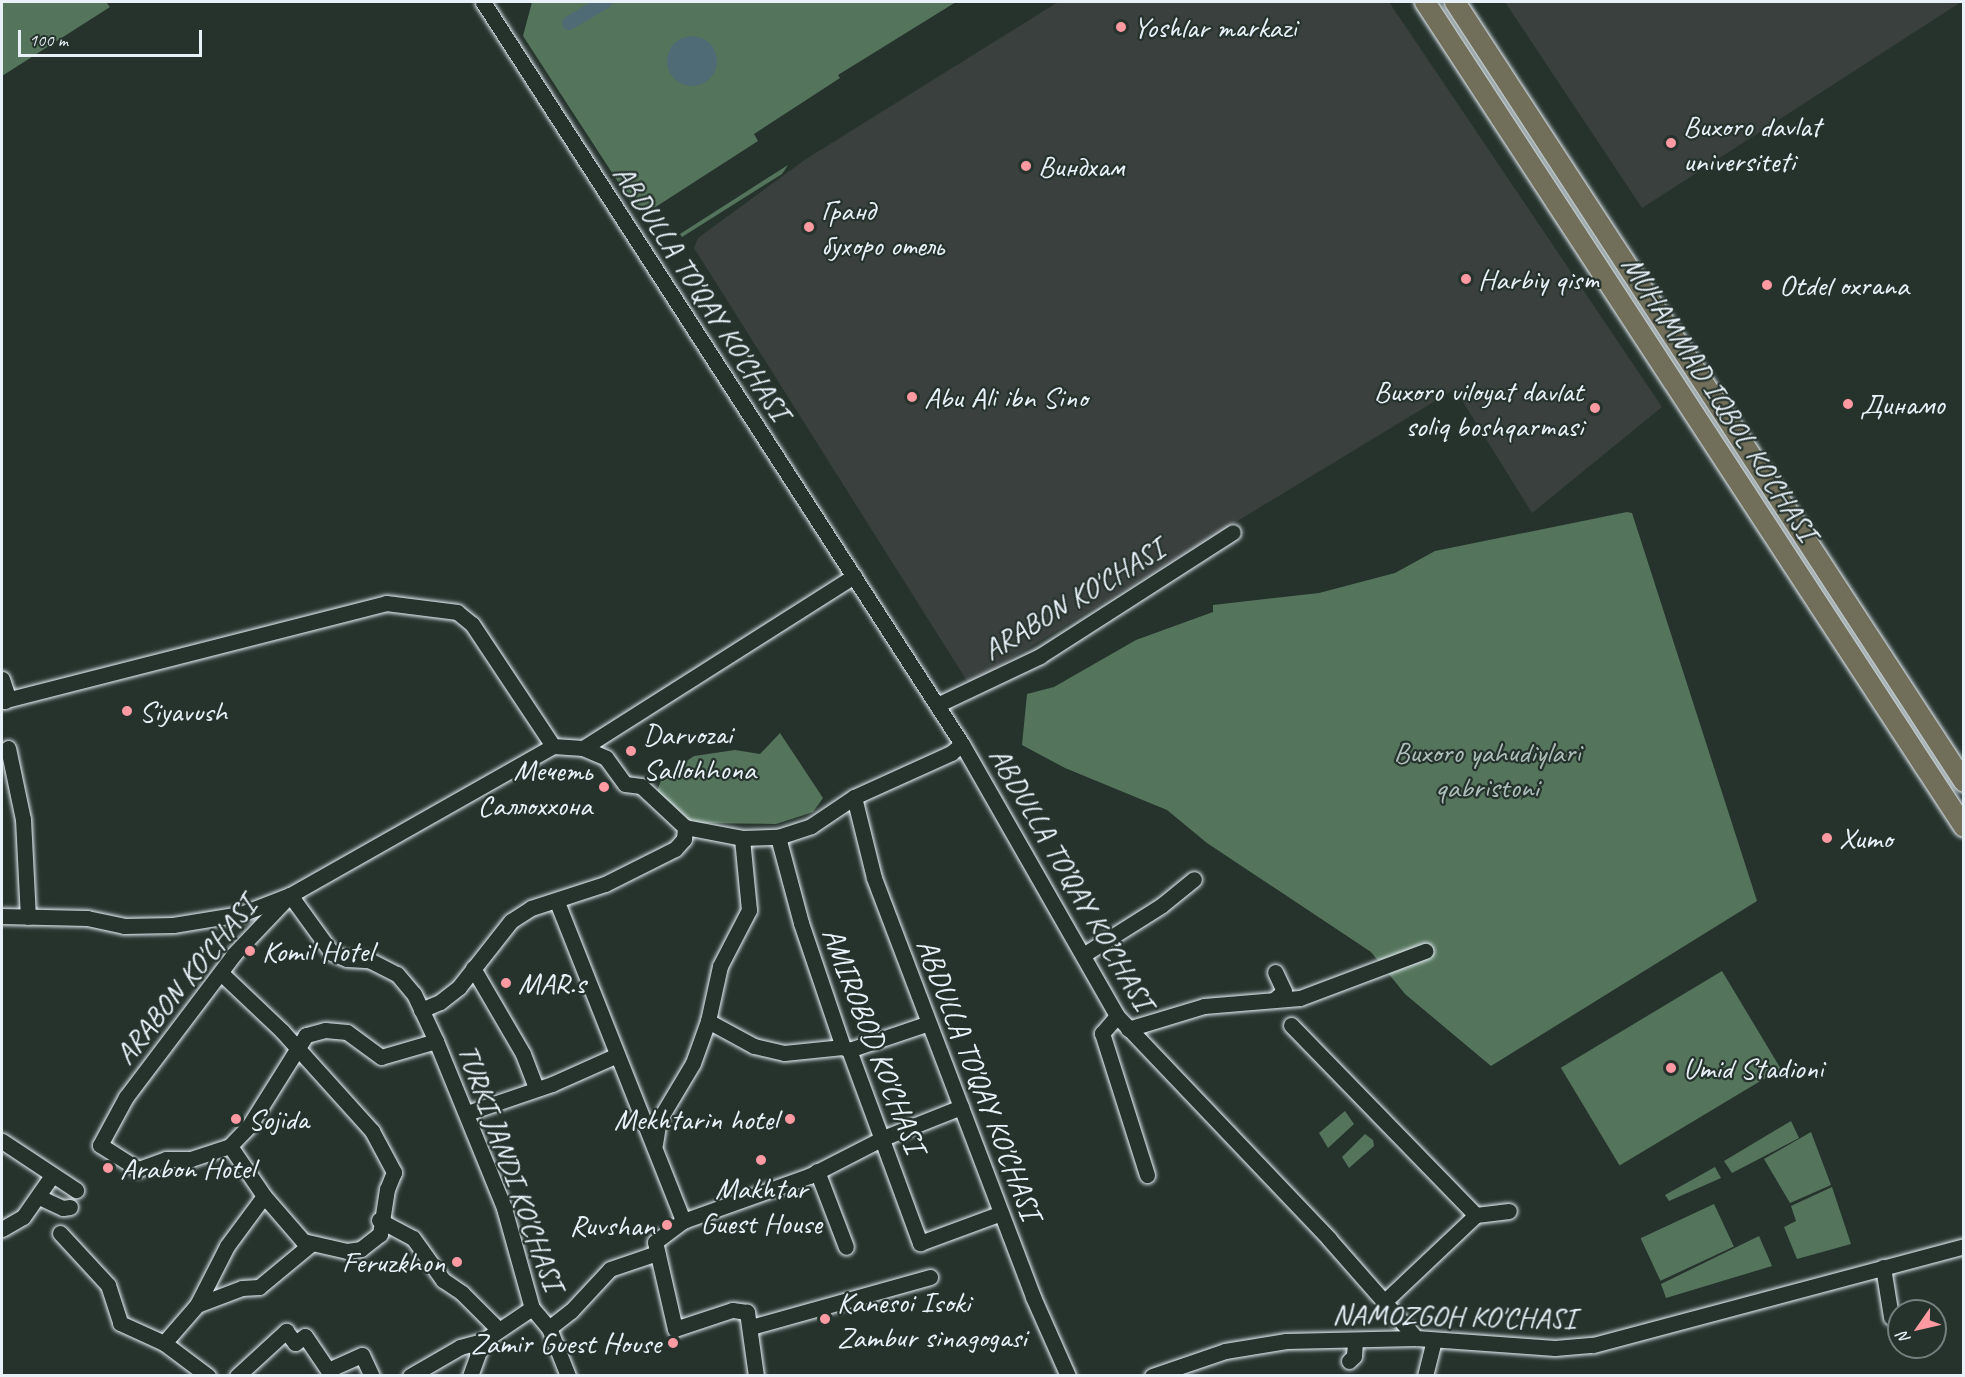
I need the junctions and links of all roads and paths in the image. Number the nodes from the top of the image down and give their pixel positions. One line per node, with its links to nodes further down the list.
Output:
1 (1425, 2): 17 (main road, MUHAMMAD IQBOL KO'CHASI)
2 (1455, 2): 14 (main road, MUHAMMAD IQBOL KO'CHASI)
3 (488, 3): 5 (street, ABDULLA TO'QAY KO'CHASI)
4 (1233, 532): 9 (street, ARABON KO'CHASI)
5 (854, 576): 6 (street, ABDULLA TO'QAY KO'CHASI); 13 (street)
6 (876, 611): 9 (street, ABDULLA TO’QAY KO’CHASI)
7 (2, 679): 8 (street)
8 (3, 701): 11 (street)
9 (937, 705): 10 (street, ABDULLA TO’QAY KO’CHASI)
10 (962, 744): 15 (street); 26 (street, ABDULLA TO’QAY KO’CHASI)
11 (553, 746): 13 (street); 21 (street, ARABON KO'CHASI)
12 (8, 748): 24 (street)
13 (583, 748): 16 (street)
14 (1964, 782)
15 (854, 797): 18 (street); 34 (street, ABDULLA TO'QAY KO'CHASI)
16 (685, 827): 19 (street); 22 (street)
17 (1964, 827)
18 (778, 837): 19 (street); 39 (street, AMIROBOD KO'CHASI)
19 (742, 838): 33 (street)
20 (1194, 879): 26 (street)
21 (290, 895): 24 (street); 29 (street, ARABON KO'CHASI); 31 (street, TURKI JANDI KO'CHASI)
22 (557, 902): 27 (street); 40 (street)
23 (2, 916): 24 (street)
24 (28, 917)
25 (1425, 951): 30 (street)
26 (1083, 955): 32 (street, ABDULLA TO’QAY KO’CHASI)
27 (473, 968): 31 (street); 41 (street)
28 (1275, 972): 30 (street)
29 (222, 974): 38 (street); 47 (street, ARABON KO'CHASI)
30 (1275, 999): 36 (street)
31 (421, 1010): 37 (street, TURKI JANDI KO'CHASI)
32 (1117, 1016): 36 (street, ABDULLA TO’QAY KO’CHASI); 49 (street)
33 (708, 1021): 39 (street); 46 (street)
34 (929, 1023): 39 (street); 42 (street, ABDULLA TO'QAY KO'CHASI)
35 (1291, 1025): 57 (street)
36 (1128, 1029): 69 (street, ABDULLA TO’QAY KO’CHASI)
37 (436, 1041): 38 (street); 43 (street, TURKI JANDI KO'CHASI)
38 (295, 1047): 47 (street); 58 (street)
39 (846, 1049): 44 (street, AMIROBOD KO'CHASI)
40 (618, 1055): 41 (street); 46 (street)
41 (536, 1088): 43 (street)
42 (961, 1107): 44 (street); 56 (street, ABDULLA TO'QAY KO'CHASI)
43 (467, 1113): 71 (street, TURKI JANDI KO'CHASI)
44 (883, 1138): 48 (street); 56 (street, AMIROBOD KO'CHASI)
45 (2, 1142): 50 (street)
46 (655, 1144): 59 (street)
47 (230, 1146): 52 (street)
48 (817, 1171): 59 (street); 64 (street)
49 (1147, 1175)
50 (51, 1177): 51 (street); 53 (street)
51 (76, 1190)
52 (264, 1196): 62 (street); 70 (street)
53 (39, 1197): 54 (street); 60 (street)
54 (70, 1207)
55 (1509, 1211): 57 (street)
56 (1001, 1213): 88 (street, ABDULLA TO'QAY KO'CHASI)
57 (1476, 1215): 69 (street)
58 (379, 1220): 62 (street); 74 (street)
59 (683, 1221): 65 (street)
60 (2, 1229)
61 (60, 1233): 79 (street)
62 (311, 1244): 70 (street)
63 (1964, 1246): 66 (street, NAMOZGOH KO'CHASI)
64 (846, 1247)
65 (657, 1252): 72 (street); 73 (street)
66 (1883, 1267): 68 (street); 77 (street, NAMOZGOH KO'CHASI)
67 (930, 1277): 72 (street)
68 (1888, 1299)
69 (1385, 1302): 75 (street, ABDULLA TO’QAY KO’CHASI)
70 (197, 1305): 79 (street)
71 (532, 1308): 73 (street, TURKI JANDI KO'CHASI); 74 (street)
72 (751, 1327): 87 (street)
73 (549, 1328): 86 (street, TURKI JANDI KO'CHASI)
74 (499, 1330): 78 (street)
75 (1416, 1338): 76 (street, NAMOZGOH KO'CHASI); 77 (street, NAMOZGOH KO'CHASI)
76 (1355, 1340): 80 (street); 89 (street, NAMOZGOH KO'CHASI)
77 (1434, 1340): 90 (street)
78 (483, 1341): 84 (street); 85 (street)
79 (164, 1343): 81 (street)
80 (1349, 1361)
81 (208, 1376)
82 (237, 1376): 83 (street)
83 (372, 1376)
84 (410, 1376)
85 (470, 1376)
86 (568, 1376)
87 (756, 1376)
88 (1068, 1376)
89 (1152, 1376)
90 (1425, 1376)

